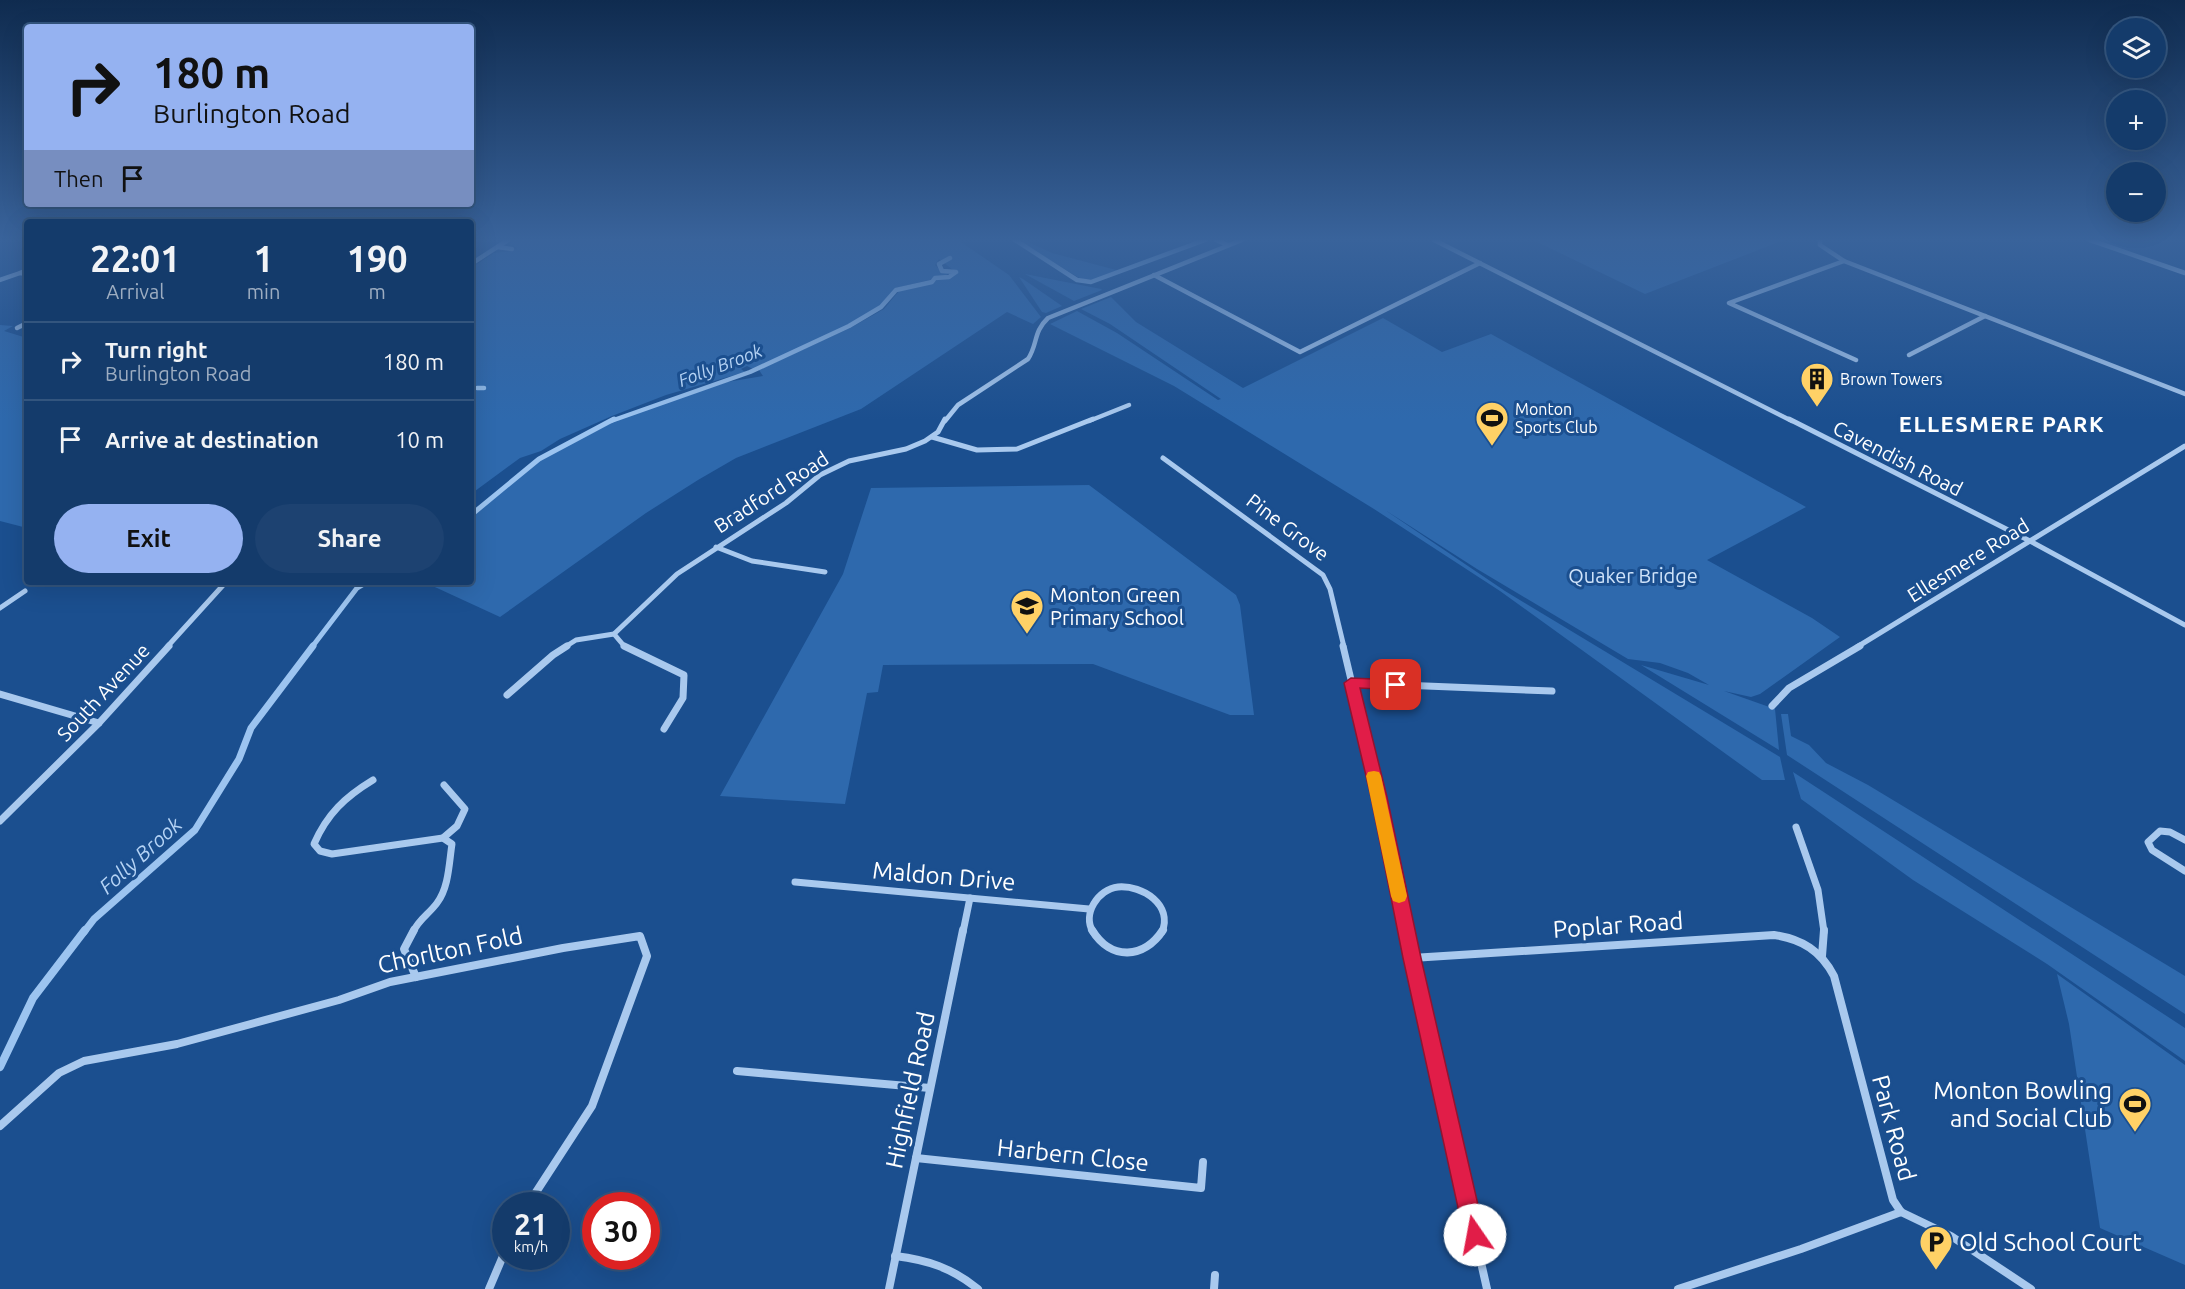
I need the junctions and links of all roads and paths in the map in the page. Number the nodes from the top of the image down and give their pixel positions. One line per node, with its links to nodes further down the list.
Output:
1 (1092, 300): 14 (street, Bradford Road)
2 (1202, 300): 3 (street)
3 (1405, 300)
4 (1553, 300): 17 (street, Cavendish Road)
5 (1737, 300): 11 (street)
6 (1944, 300): 7 (street)
7 (1985, 316): 10 (street); 12 (street)
8 (24, 324): 9 (street)
9 (17, 328)
10 (1909, 355)
11 (1856, 360)
12 (2185, 394)
13 (1129, 405): 14 (street)
14 (932, 437): 18 (street, Bradford Road)
15 (2185, 446): 17 (street, Ellesmere Road)
16 (1163, 458): 25 (street, Pine Grove)
17 (2030, 542): 23 (street, Cavendish Road); 29 (street, Ellesmere Road)
18 (716, 547): 19 (street); 24 (street, Bradford Road)
19 (825, 572)
20 (223, 585): 30 (street, South Avenue)
21 (25, 591): 22 (street)
22 (0, 608)
23 (2185, 625)
24 (614, 634): 28 (street); 31 (street)
25 (1351, 683): 26 (street); 43 (street, Pine Grove)
26 (1552, 691)
27 (0, 694): 30 (street)
28 (507, 695)
29 (1772, 706)
30 (99, 723): 34 (street, South Avenue)
31 (664, 729)
32 (373, 780): 36 (street)
33 (444, 785): 36 (street)
34 (0, 821)
35 (1796, 827): 42 (street)
36 (443, 838): 44 (street)
37 (2185, 840): 38 (street)
38 (2185, 871)
39 (795, 882): 40 (street, Maldon Drive)
40 (970, 898): 41 (street, Maldon Drive); 46 (street, Highfield Road)
41 (1089, 909): 41 (street)
42 (1822, 956): 43 (street, Poplar Road); 51 (street, Park Road)
43 (1412, 958): 59 (street, Pine Grove)
44 (416, 977): 47 (street, Chorlton Fold); 50 (street, Chorlton Fold)
45 (736, 1071): 46 (street)
46 (930, 1088): 48 (street, Highfield Road)
47 (0, 1126)
48 (916, 1158): 49 (street, Harbern Close); 52 (street, Highfield Road)
49 (1203, 1162)
50 (536, 1192)
51 (1901, 1212): 60 (street, Park Road); 61 (street)
52 (895, 1256): 56 (street, Highfield Road); 57 (street)
53 (497, 1270): 55 (street)
54 (1215, 1275): 58 (street)
55 (489, 1289)
56 (889, 1289)
57 (978, 1289)
58 (1215, 1289)
59 (1487, 1289)
60 (1678, 1289)
61 (2031, 1289)

